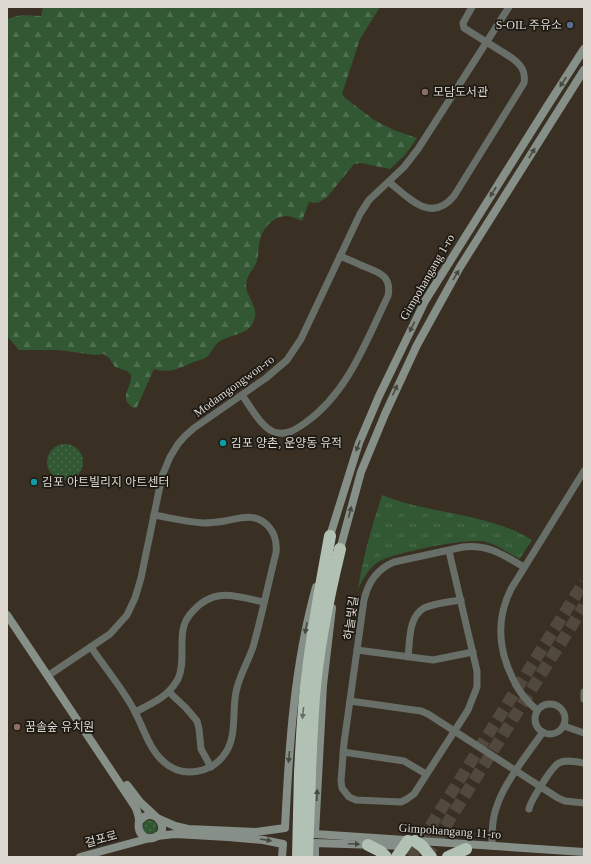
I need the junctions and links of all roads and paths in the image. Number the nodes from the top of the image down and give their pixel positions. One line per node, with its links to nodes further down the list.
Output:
1 (472, 7): 3 (street)
2 (509, 7): 3 (street, Modamgongwon-ro)
3 (486, 43): 6 (street, Modamgongwon-ro); 6 (street)
4 (584, 49): 11 (street, Gimpohangang 1-ro, one-way to 11)
5 (584, 70): 12 (street, Gimpohangang 1-ro, one-way to 5)
6 (389, 182): 7 (street, Modamgongwon-ro)
7 (340, 256): 8 (street, Modamgongwon-ro); 8 (street)
8 (242, 395): 10 (street, Modamgongwon-ro)
9 (584, 471): 14 (street)
10 (154, 515): 16 (street); 19 (street, Modamgongwon-ro)
11 (330, 536): 38 (highway, one-way to 38); 45 (street, Gimpohangang 1-ro, one-way to 45)
12 (340, 549): 38 (highway); 46 (street, Gimpohangang 1-ro, one-way to 12)
13 (450, 551): 14 (street, 하늘빛길); 15 (street, 하늘빛길); 20 (street, 하늘빛길)
14 (524, 567): 28 (street)
15 (461, 600): 21 (street, 하늘빛길); 22 (street)
16 (263, 602): 24 (street); 36 (street)
17 (7, 607): 23 (street)
18 (7, 614): 23 (street)
19 (91, 647): 23 (street, Modamgongwon-ro); 29 (street)
20 (357, 650): 22 (street, 하늘빛길); 27 (street, 하늘빛길)
21 (473, 652): 22 (street, 하늘빛길); 31 (street, 하늘빛길)
22 (408, 657)
23 (50, 674): 43 (street); 44 (street)
24 (169, 692): 29 (street); 36 (street)
25 (584, 692): 26 (street)
26 (584, 699)
27 (350, 702): 31 (street); 34 (street, 하늘빛길)
28 (538, 710): 30 (street); 32 (street)
29 (135, 712): 36 (street)
30 (564, 726): 32 (street); 33 (street)
31 (454, 731): 37 (street); 39 (street, 하늘빛길)
32 (543, 732): 37 (street)
33 (584, 733)
34 (343, 752): 39 (street); 39 (street, 하늘빛길)
35 (584, 763): 40 (street)
36 (211, 767)
37 (516, 771): 40 (street); 53 (street)
38 (305, 772): 59 (highway, bridge); 60 (highway, bridge)
39 (426, 774)
40 (541, 787): 41 (street); 42 (street)
41 (584, 803)
42 (529, 809)
43 (158, 817): 44 (street); 45 (street); 47 (street)
44 (139, 825): 47 (street); 50 (street)
45 (285, 828): 46 (street); 51 (street)
46 (315, 834): 48 (street); 49 (street, Gimpohangang 11-ro)
47 (154, 837): 50 (street, 걸포로); 51 (street, 걸포로, one-way to 51)
48 (315, 843): 51 (street); 52 (street, Gimpohangang 11-ro, one-way to 52); 61 (street)
49 (413, 843): 52 (street, Gimpohangang 11-ro); 53 (street, Gimpohangang 11-ro); 54 (street, Gimpohangang 11-ro); 63 (highway); 64 (highway)
50 (128, 844): 57 (street, 걸포로)
51 (283, 844): 58 (street)
52 (368, 845): 62 (highway)
53 (492, 846): 55 (street, Gimpohangang 11-ro)
54 (466, 849): 56 (street, Gimpohangang 11-ro); 65 (highway)
55 (584, 852)
56 (584, 855)
57 (80, 857)
58 (282, 857)
59 (298, 857)
60 (307, 857)
61 (315, 857)
62 (386, 857)
63 (397, 857)
64 (431, 857)
65 (448, 857)

